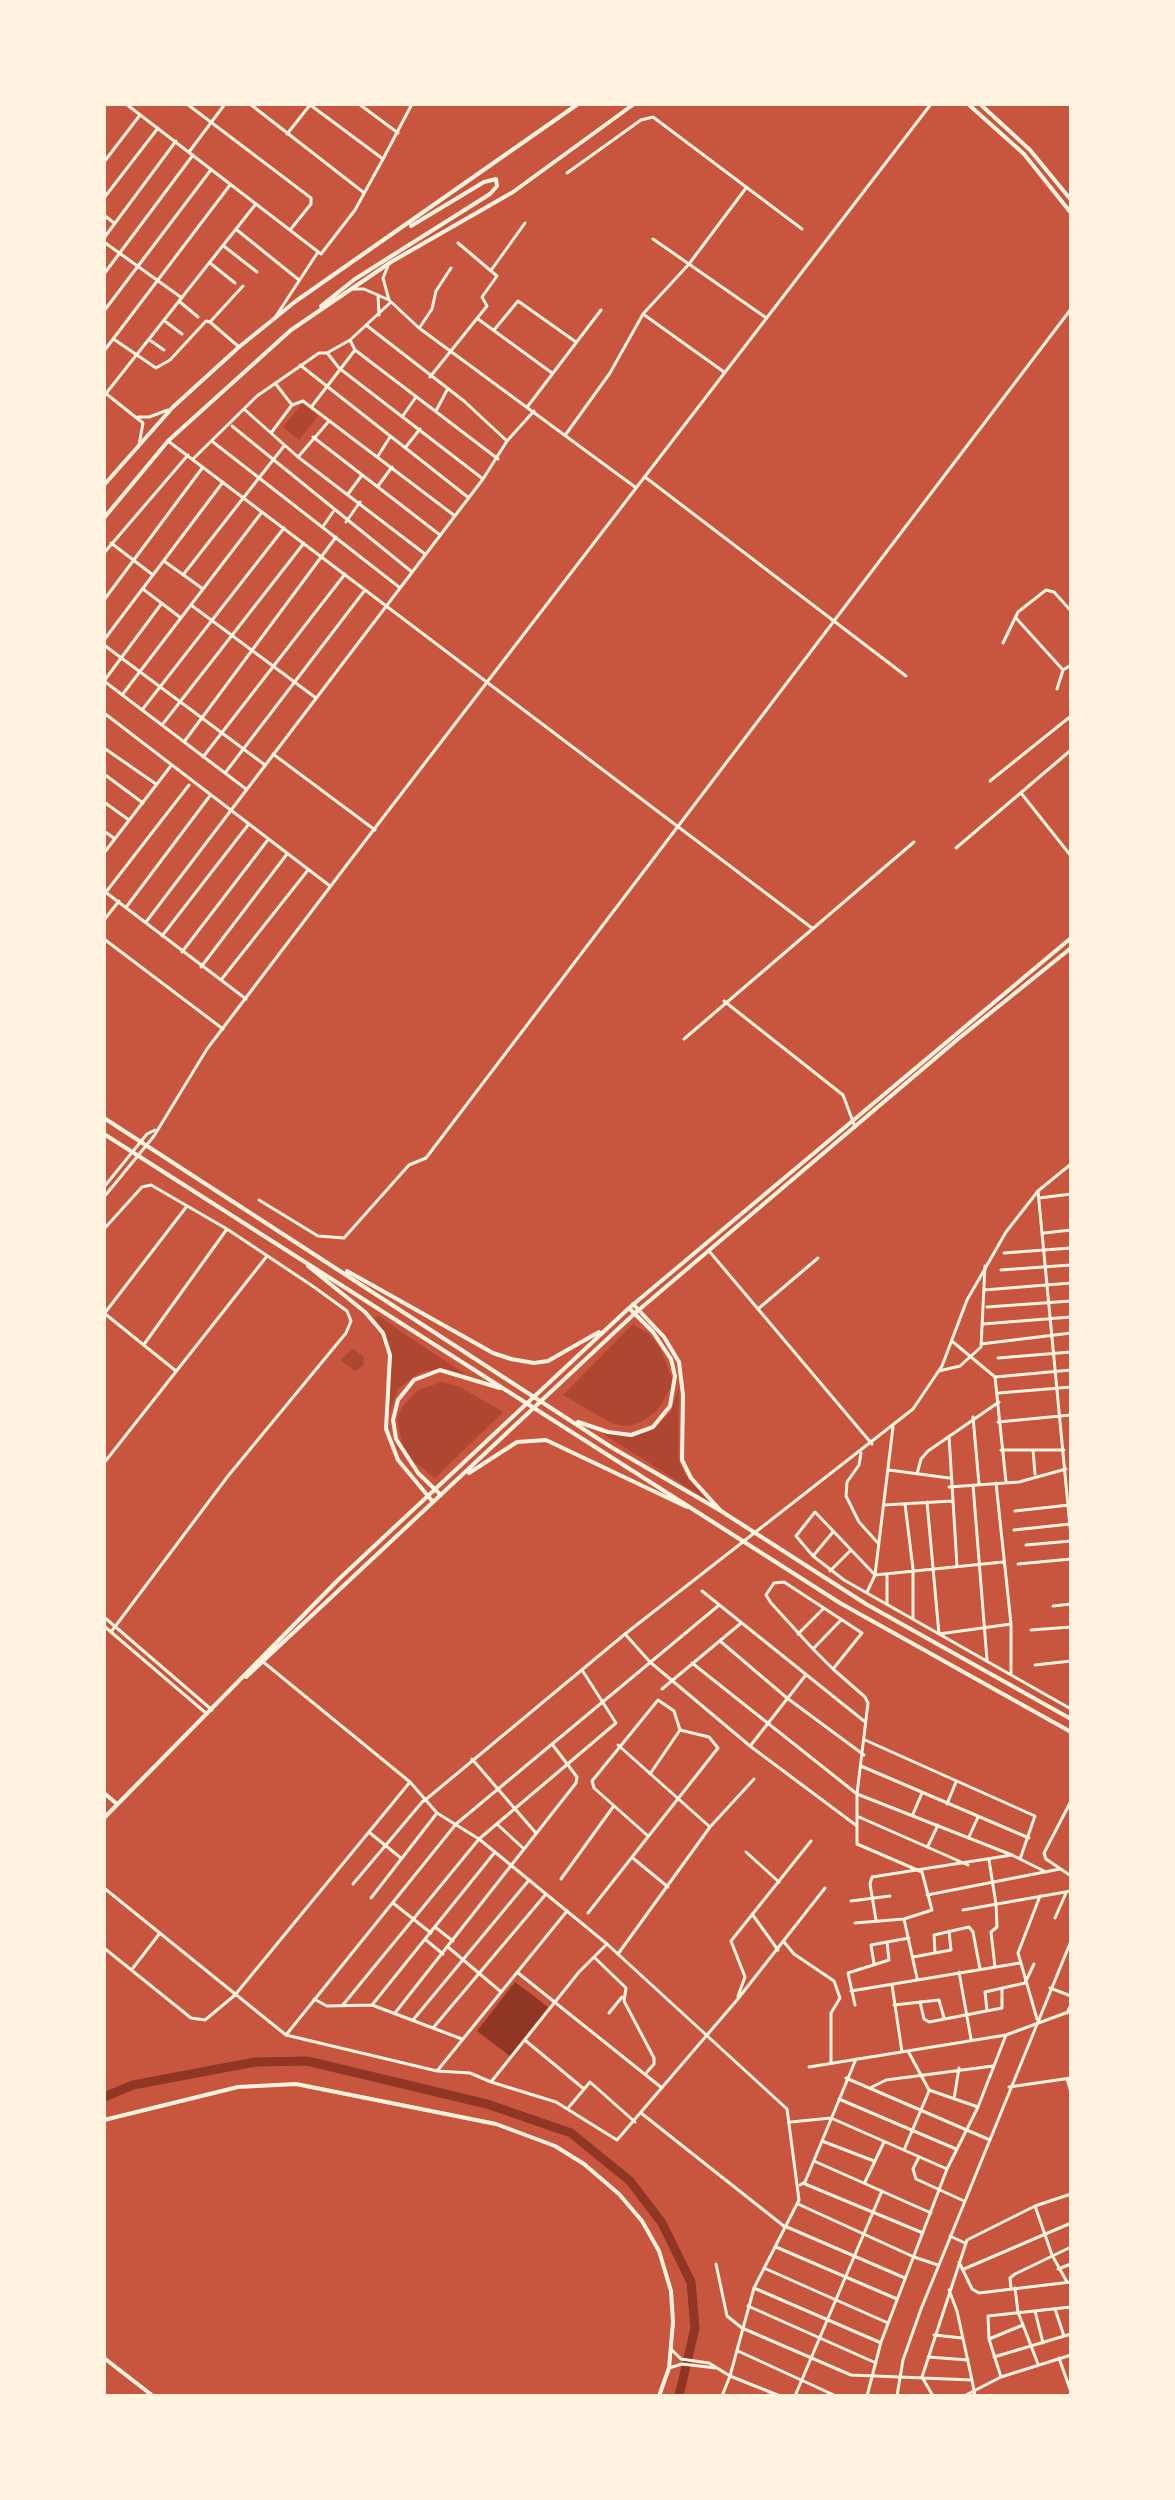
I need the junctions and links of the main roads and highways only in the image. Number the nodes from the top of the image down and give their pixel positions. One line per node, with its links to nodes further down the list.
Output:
1 (578, 104): 7 (main road)
2 (634, 104): 8 (main road)
3 (968, 104): 6 (main road)
4 (980, 104): 5 (main road)
5 (1071, 200)
6 (1071, 213)
7 (389, 239): 8 (main road); 9 (main road)
8 (291, 330): 10 (main road)
9 (104, 485)
10 (104, 518)
11 (1071, 938): 17 (main road)
12 (1071, 948): 18 (main road)
13 (104, 1118): 16 (main road)
14 (104, 1134): 15 (main road)
15 (297, 1256): 20 (main road); 25 (main road)
16 (328, 1261): 19 (main road); 21 (main road)
17 (631, 1306): 18 (main road); 19 (main road)
18 (636, 1312): 21 (main road); 22 (main road); 28 (main road)
19 (611, 1324): 23 (main road)
20 (508, 1390): 23 (main road); 27 (main road)
21 (571, 1419): 28 (main road)
22 (463, 1476): 24 (main road); 27 (main road)
23 (435, 1489): 24 (main road); 25 (main road)
24 (441, 1495): 26 (main road)
25 (428, 1496): 26 (main road); 29 (main road)
26 (433, 1502): 29 (main road)
27 (693, 1508): 31 (main road)
28 (721, 1511): 30 (main road)
29 (238, 1684): 33 (main road)
30 (1071, 1719)
31 (1071, 1732)
32 (104, 1793): 33 (main road)
33 (117, 1804): 34 (main road)
34 (104, 1818)
35 (104, 2120): 38 (main road)
36 (104, 2358): 37 (main road)
37 (153, 2396)
38 (659, 2396)

